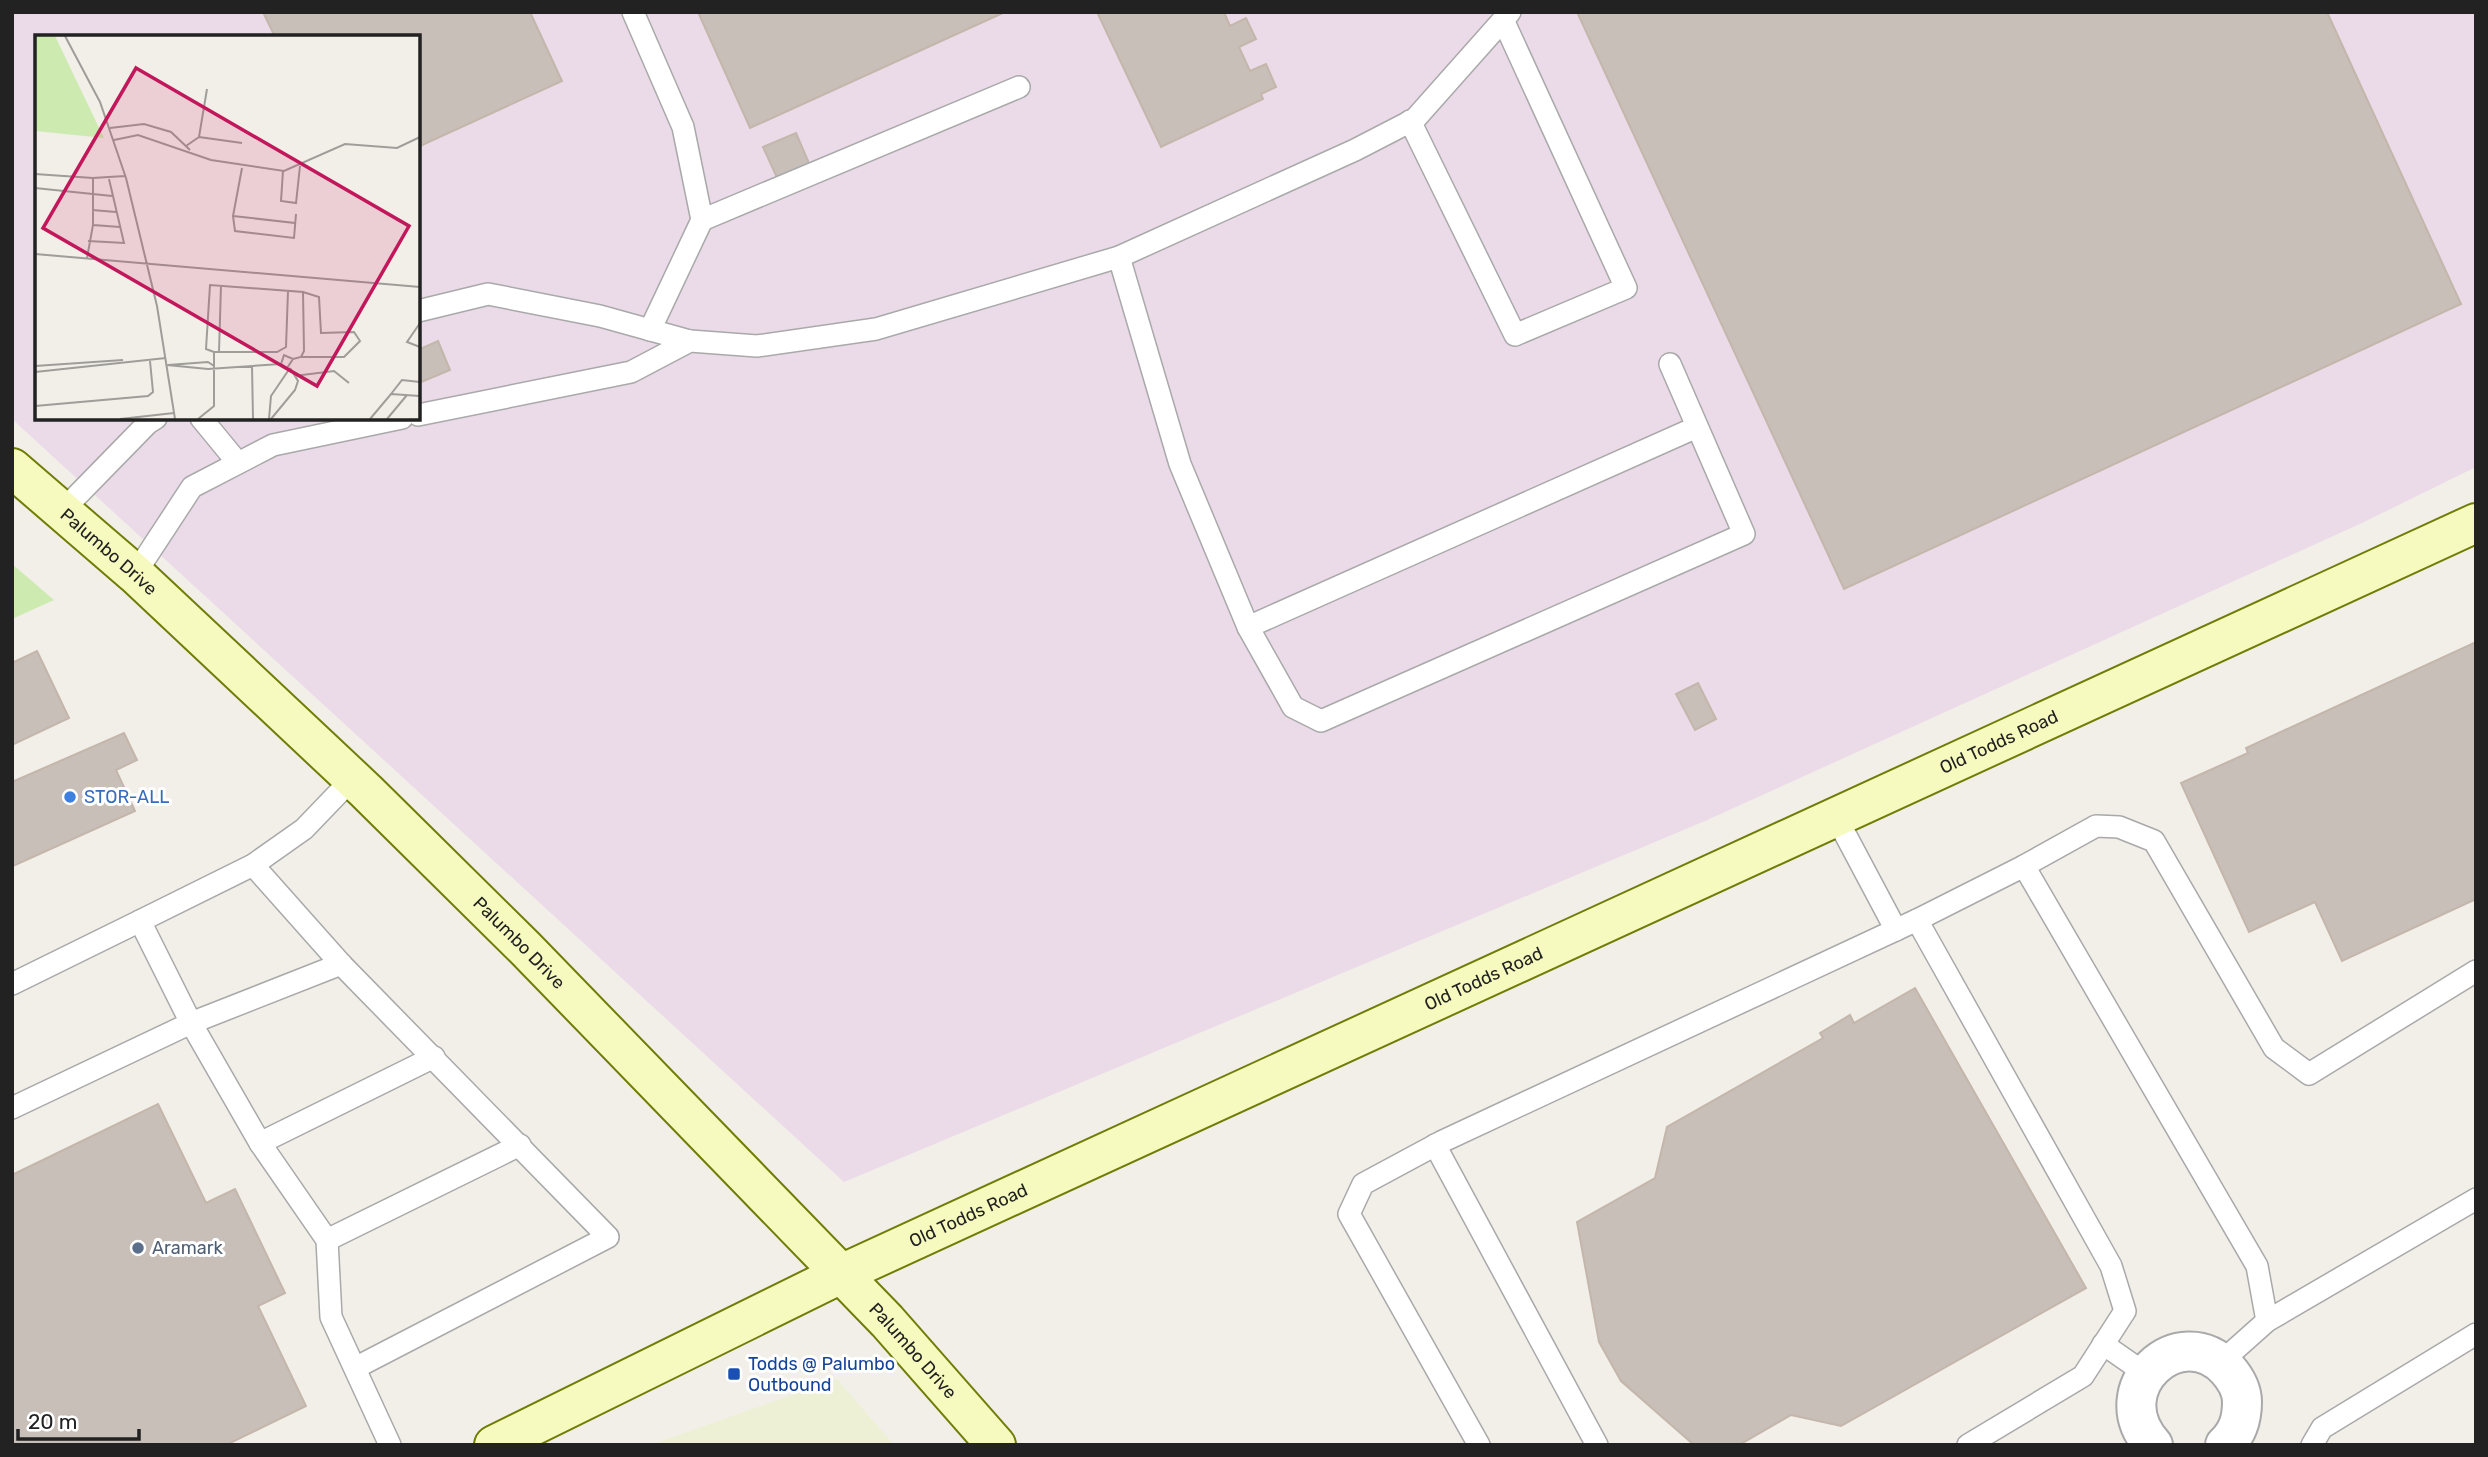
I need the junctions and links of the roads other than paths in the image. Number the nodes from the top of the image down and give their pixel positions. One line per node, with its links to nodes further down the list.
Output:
1 (633, 12): 5 (lane)
2 (1507, 17): 4 (lane); 4 (lane)
3 (1019, 87): 5 (lane)
4 (1410, 121): 6 (lane)
5 (702, 220): 8 (lane)
6 (1119, 257): 9 (lane); 21 (lane)
7 (420, 311): 8 (lane)
8 (650, 330): 9 (lane)
9 (690, 341): 11 (lane)
10 (1670, 363): 15 (lane)
11 (420, 415)
12 (153, 420): 18 (lane)
13 (203, 420): 16 (lane)
14 (392, 420): 16 (lane)
15 (1697, 427): 21 (lane); 21 (lane)
16 (238, 463): 20 (lane)
17 (12, 468): 18 (main road, Palumbo Drive)
18 (62, 511): 20 (main road, Palumbo Drive)
19 (2476, 523): 23 (main road, Old Todds Road)
20 (135, 574): 22 (main road, Palumbo Drive)
21 (1248, 627)
22 (352, 778): 24 (lane); 40 (main road, Palumbo Drive)
23 (1836, 817): 28 (lane); 40 (main road, Old Todds Road)
24 (253, 865): 27 (lane); 29 (lane)
25 (2024, 866): 26 (lane); 30 (lane); 41 (lane)
26 (1917, 920): 28 (lane); 43 (lane)
27 (140, 921): 31 (lane); 32 (lane)
28 (1895, 930): 37 (lane)
29 (341, 964): 32 (lane); 33 (lane)
30 (2476, 971)
31 (12, 984)
32 (191, 1023): 34 (lane); 35 (lane)
33 (434, 1057): 35 (lane); 36 (lane)
34 (12, 1108)
35 (260, 1143): 39 (lane)
36 (520, 1145): 39 (lane); 45 (lane)
37 (1435, 1145): 51 (lane); 52 (lane)
38 (2476, 1199): 41 (lane)
39 (327, 1240): 45 (lane)
40 (841, 1274): 49 (main road, Old Todds Road); 50 (main road, Palumbo Drive)
41 (2267, 1321): 44 (lane)
42 (2476, 1334): 55 (lane)
43 (2104, 1344): 46 (lane); 53 (lane)
44 (2221, 1362): 46 (street); 47 (street)
45 (355, 1368): 48 (lane)
46 (2146, 1374): 54 (street)
47 (2234, 1443)
48 (390, 1445)
49 (494, 1445)
50 (996, 1445)
51 (1479, 1445)
52 (1597, 1445)
53 (1968, 1445)
54 (2153, 1445)
55 (2312, 1445)

